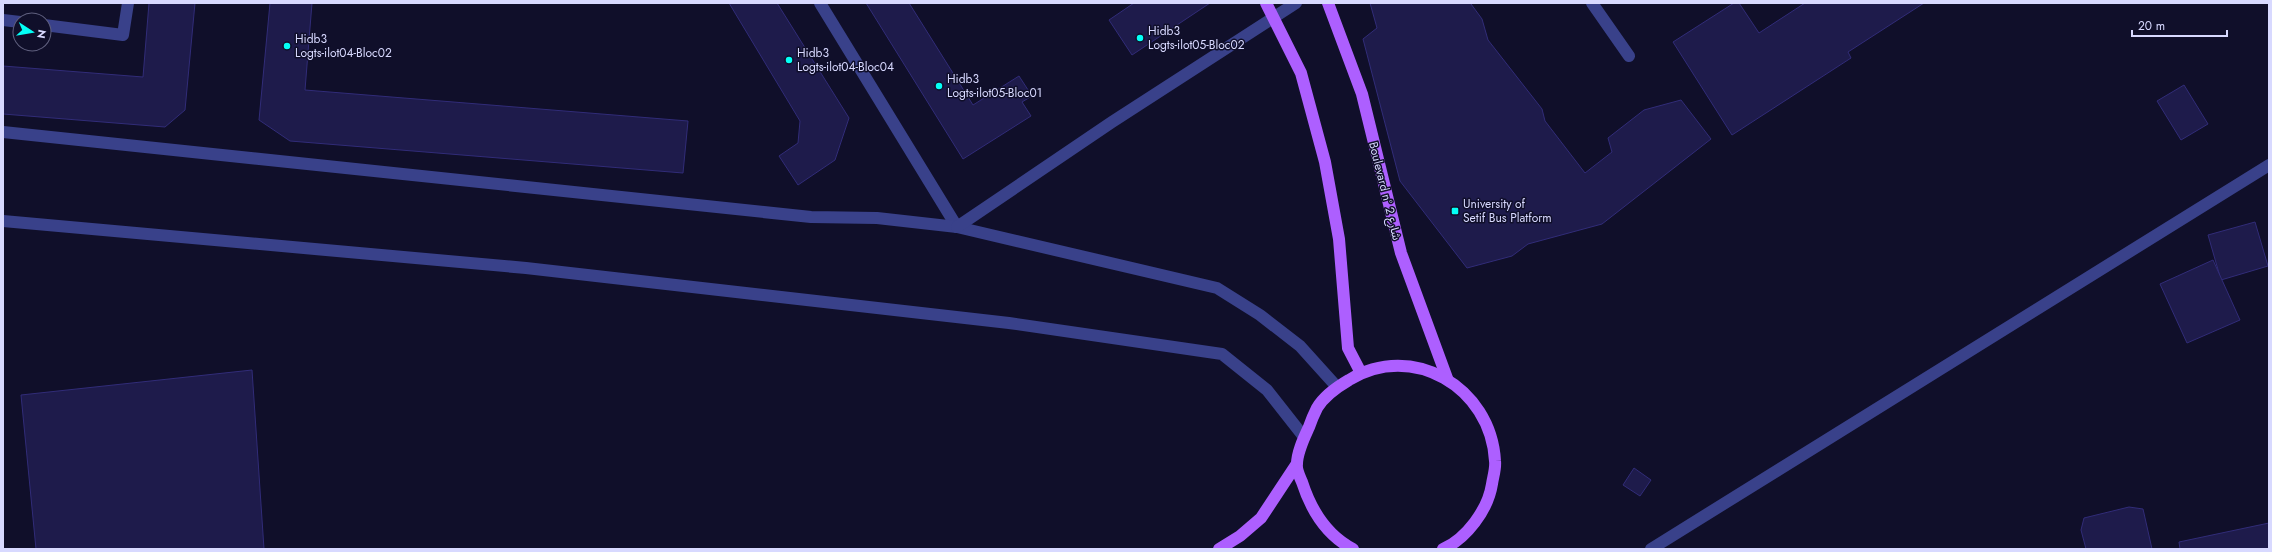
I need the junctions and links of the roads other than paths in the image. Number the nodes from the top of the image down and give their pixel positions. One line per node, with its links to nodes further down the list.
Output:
1 (128, 3): 8 (street)
2 (820, 3): 13 (street)
3 (1266, 3): 7 (main road)
4 (1296, 3): 7 (street)
5 (1328, 3): 15 (main road, Boulevard n° شارع 2)
6 (1592, 3): 9 (street)
7 (1275, 18): 13 (street); 14 (main road)
8 (52, 26)
9 (1629, 56)
10 (3, 132): 13 (street)
11 (2269, 165): 22 (street)
12 (3, 221): 17 (street)
13 (957, 227): 16 (street)
14 (1360, 373): 15 (main road); 16 (main road)
15 (1446, 378): 21 (main road)
16 (1337, 387): 17 (main road)
17 (1304, 437): 18 (main road)
18 (1296, 465): 19 (main road); 20 (main road)
19 (1219, 549)
20 (1353, 549)
21 (1442, 549)
22 (1651, 549)

